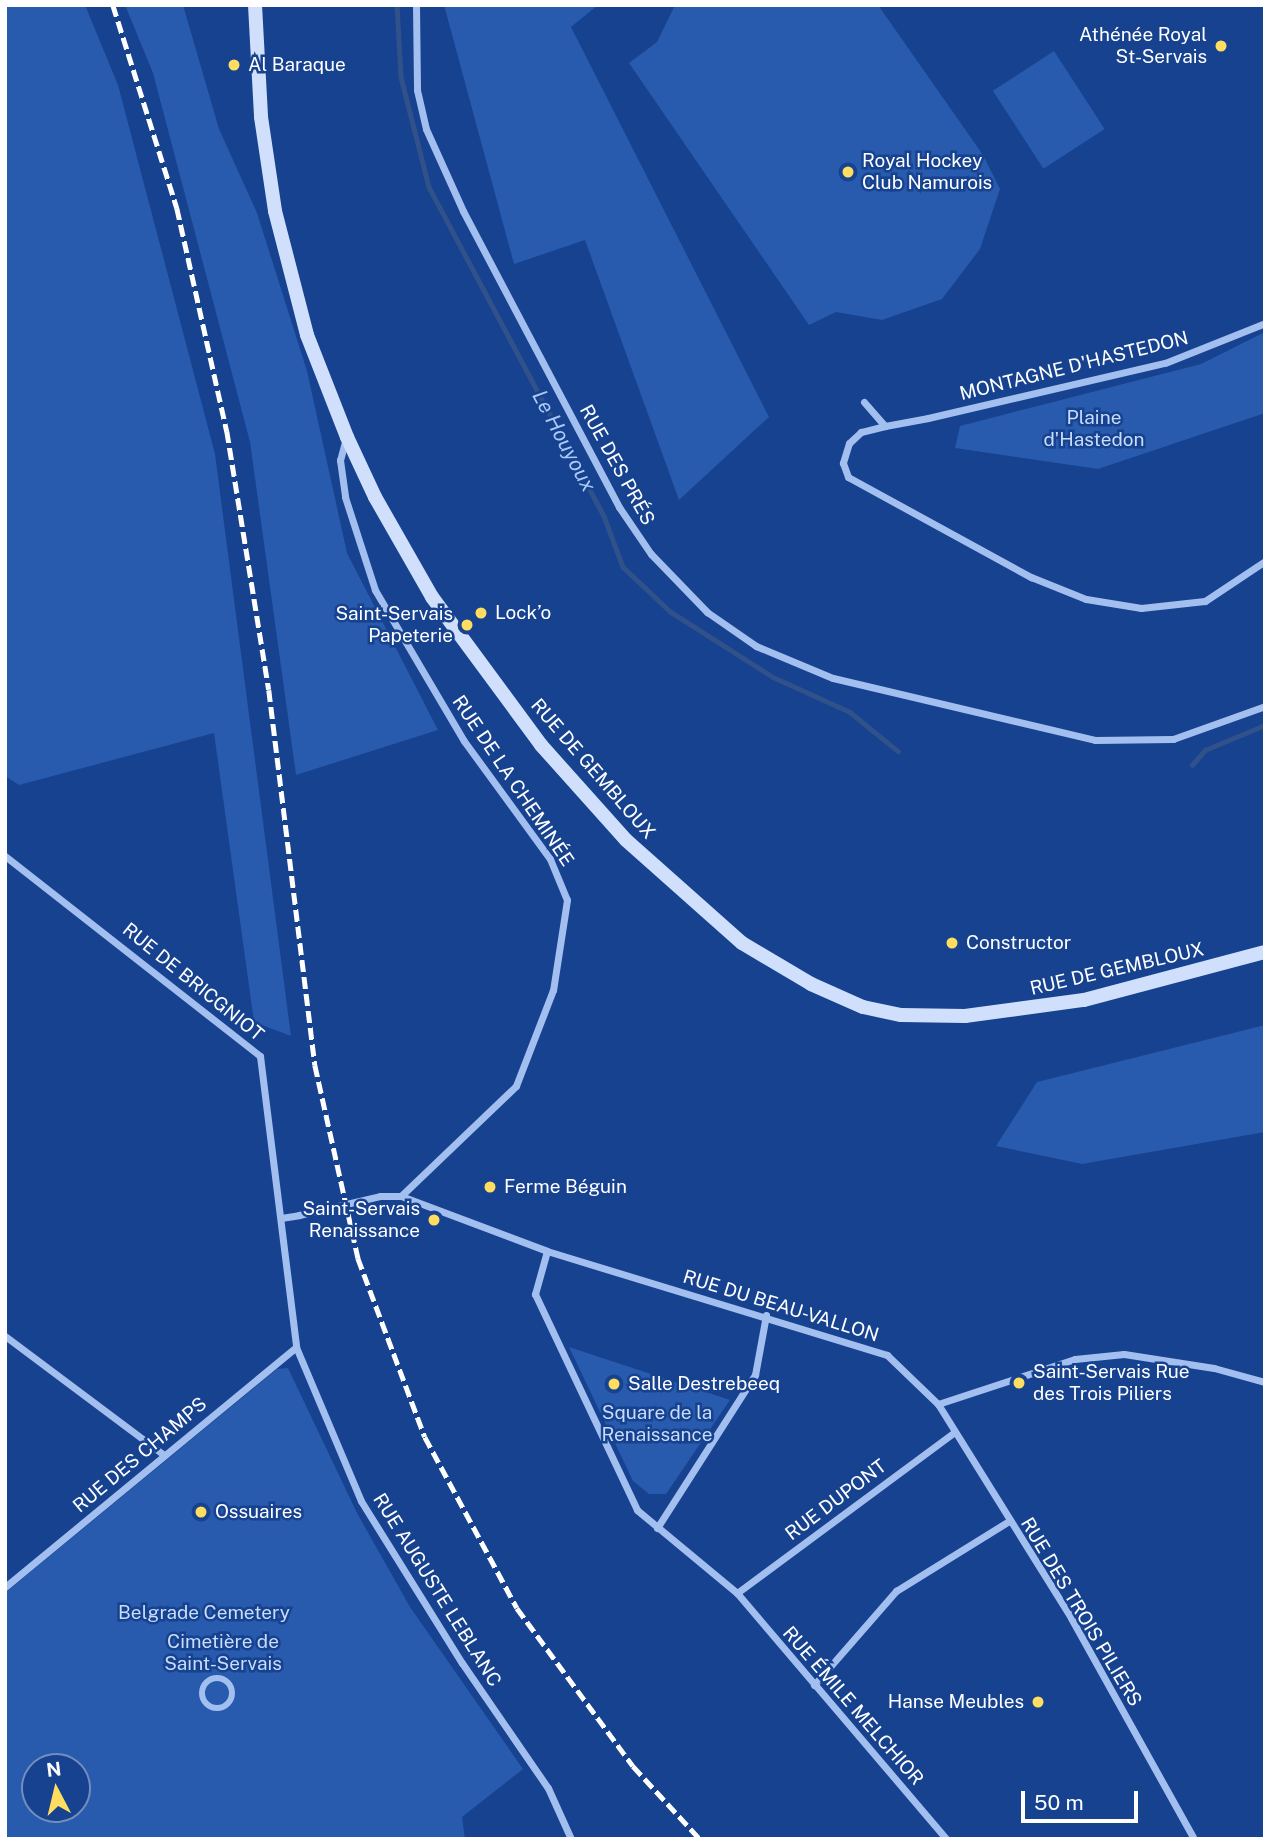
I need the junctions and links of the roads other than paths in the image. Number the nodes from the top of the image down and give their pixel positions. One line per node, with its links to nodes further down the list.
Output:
1 (255, 5): 6 (main road, RUE DE GEMBLOUX)
2 (416, 5): 8 (street, RUE DES PRÉS)
3 (1265, 323): 5 (street, MONTAGNE D'HASTEDON)
4 (864, 402): 5 (street)
5 (885, 426): 7 (street, MONTAGNE D'HASTEDON)
6 (347, 438): 10 (main road, RUE DE GEMBLOUX); 11 (street, RUE DE LA CHEMINÉE)
7 (1265, 561)
8 (1265, 706)
9 (5, 856): 12 (street, RUE DE BRICGNIOT)
10 (1265, 952)
11 (401, 1196): 12 (street, bridge); 13 (street, RUE DU BEAU-VALLON)
12 (281, 1218): 16 (street, RUE DE BRICGNIOT)
13 (547, 1251): 14 (street, RUE DU BEAU-VALLON); 22 (street, RUE ÉMILE MELCHIOR)
14 (766, 1315): 18 (street, RUE DU BEAU-VALLON); 22 (street)
15 (5, 1336): 20 (street)
16 (296, 1348): 20 (street, RUE DES CHAMPS); 27 (street, RUE AUGUSTE LEBLANC)
17 (1265, 1382): 18 (street)
18 (938, 1404): 19 (street, RUE DES TROIS PILIERS)
19 (953, 1433): 21 (street, RUE DES TROIS PILIERS); 24 (street, RUE DUPONT)
20 (164, 1455): 23 (street, RUE DES CHAMPS)
21 (1009, 1521): 25 (street); 29 (street, RUE DES TROIS PILIERS)
22 (657, 1528): 24 (street, RUE ÉMILE MELCHIOR)
23 (5, 1587)
24 (737, 1594): 25 (street, RUE ÉMILE MELCHIOR)
25 (814, 1685): 28 (street, RUE ÉMILE MELCHIOR)
26 (230, 1703): 26 (street)
27 (571, 1839)
28 (946, 1839)
29 (1194, 1839)

